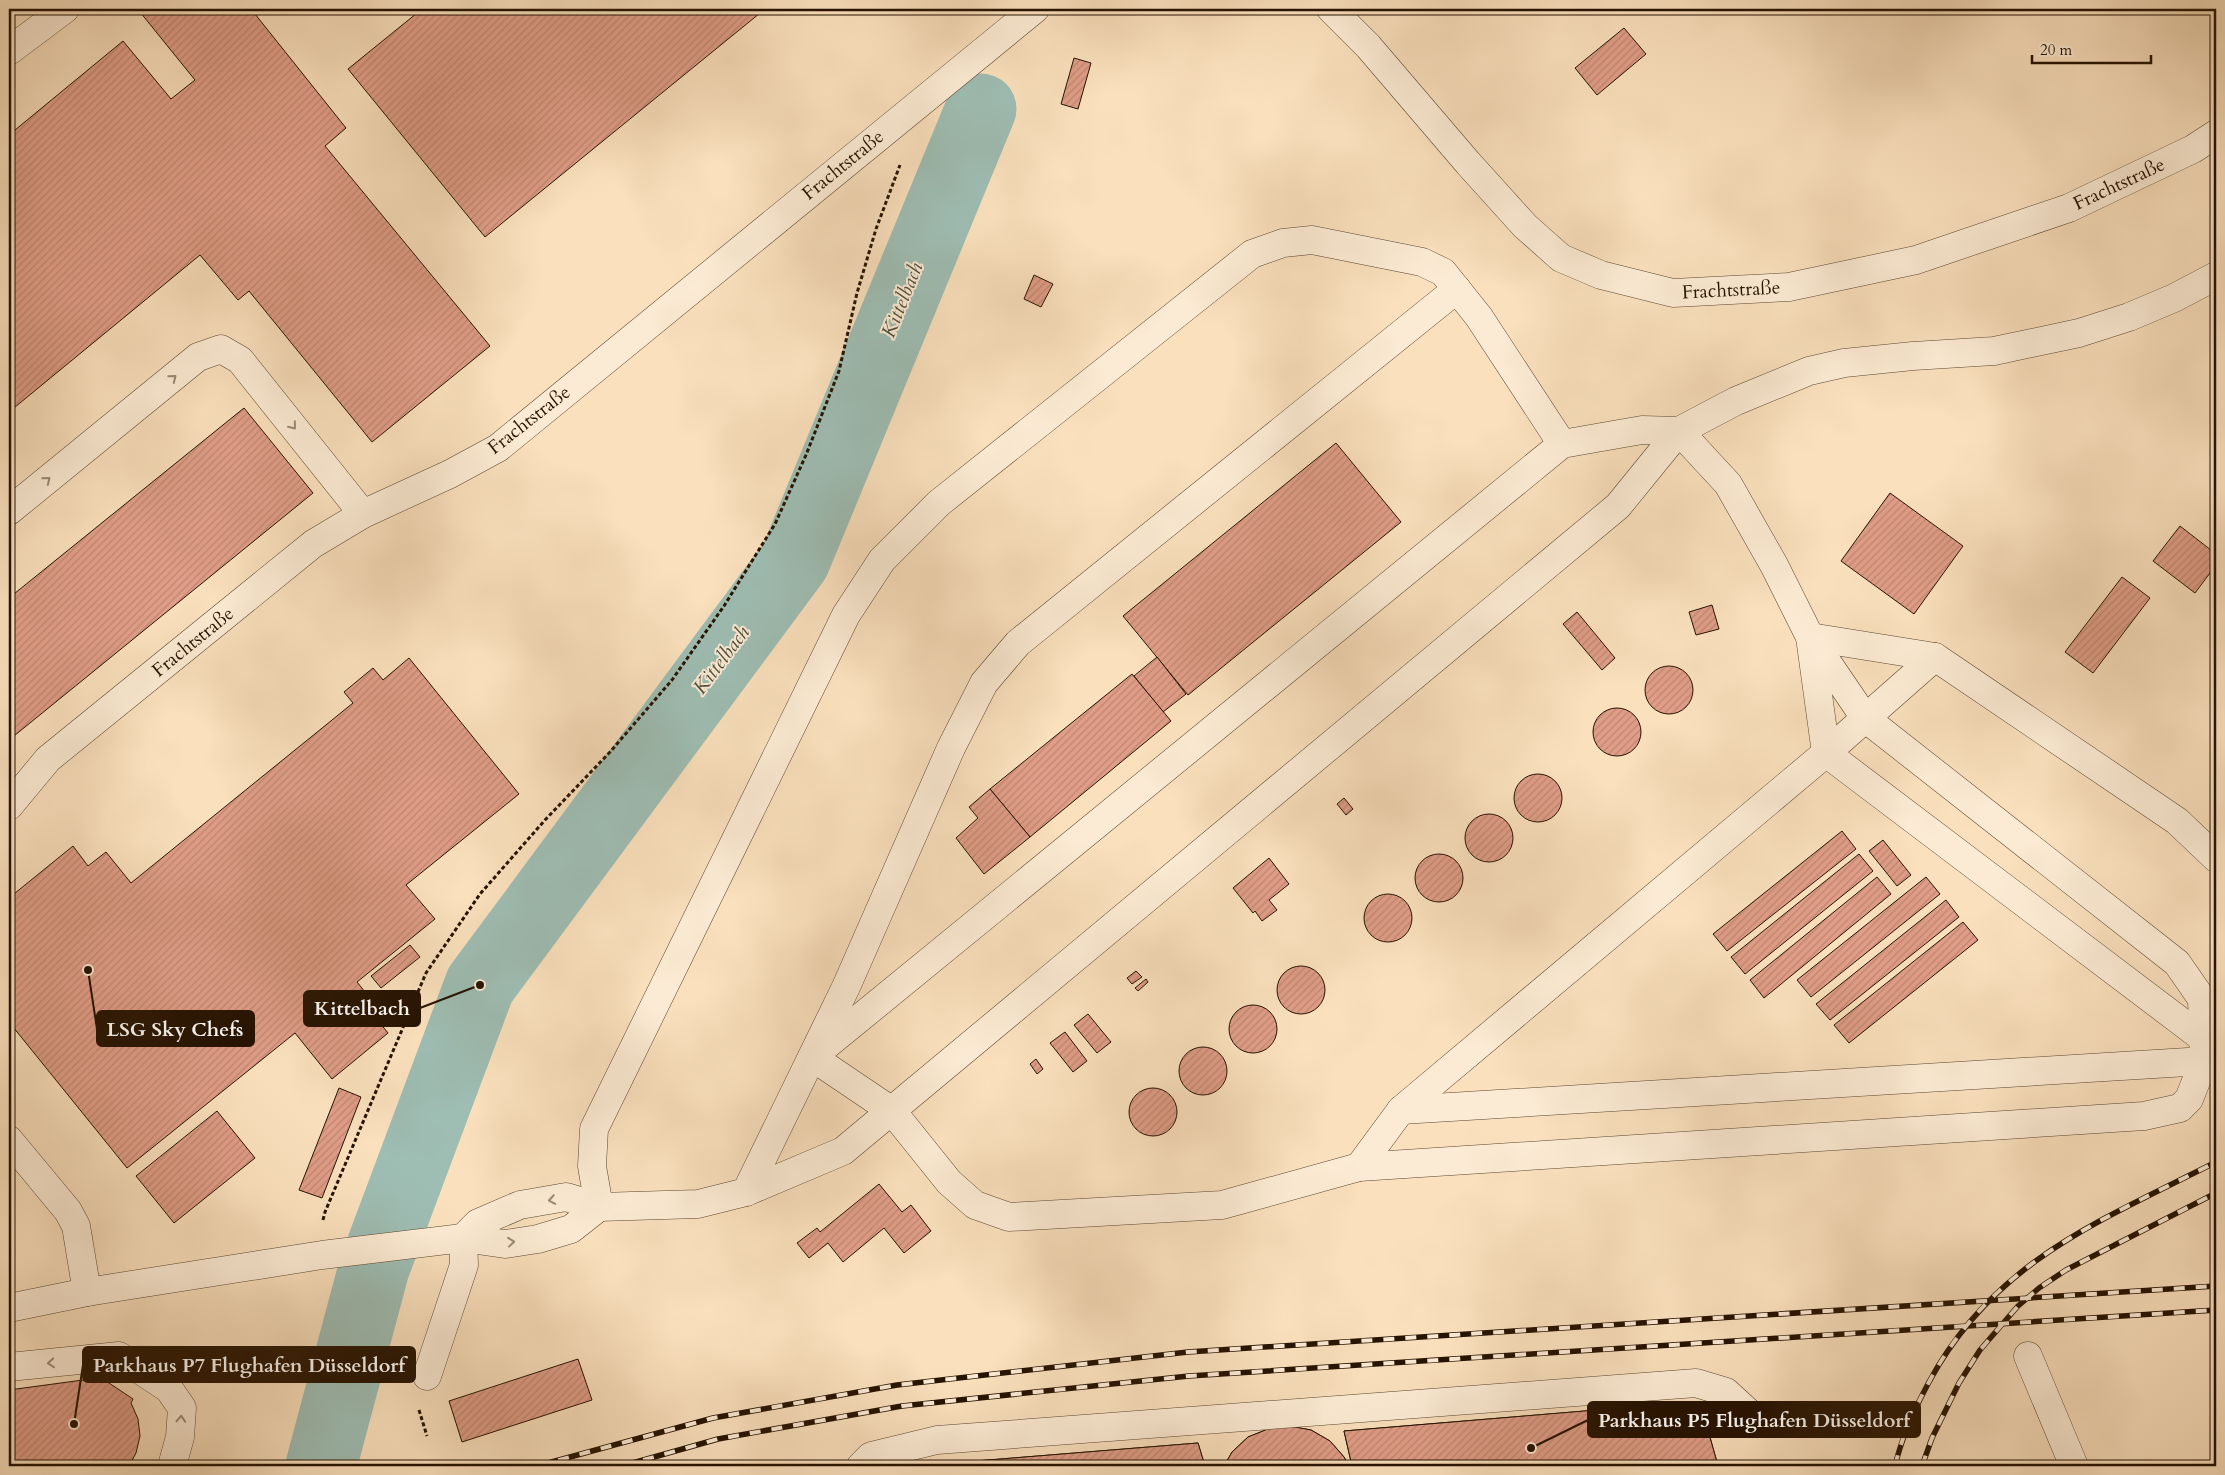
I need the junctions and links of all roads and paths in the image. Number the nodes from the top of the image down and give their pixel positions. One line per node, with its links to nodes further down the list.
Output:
1 (65, 9): 4 (street)
2 (1035, 9): 12 (street, Frachtstraße)
3 (1332, 9): 5 (street, Frachtstraße)
4 (9, 51)
5 (2216, 134)
6 (904, 156): 28 (path)
7 (2216, 276): 9 (street)
8 (1457, 289): 10 (street); 20 (street); 26 (street)
9 (1679, 431): 10 (street); 13 (street); 22 (street)
10 (1562, 444): 20 (street)
11 (9, 510): 12 (street, one-way to 12)
12 (363, 514): 17 (street, Frachtstraße)
13 (1810, 637): 14 (street); 15 (street); 16 (street)
14 (1935, 658): 15 (street); 18 (street)
15 (1865, 718): 16 (street); 19 (street)
16 (1826, 753): 19 (street); 21 (street)
17 (9, 806)
18 (2216, 858)
19 (2208, 1040): 21 (street); 24 (street)
20 (812, 1057): 22 (street); 25 (street)
21 (1401, 1110): 24 (street)
22 (892, 1111): 24 (street); 25 (street)
23 (9, 1140): 29 (street)
24 (1359, 1168)
25 (746, 1192): 26 (street)
26 (599, 1207): 27 (street, one-way to 26); 27 (street, one-way to 27)
27 (450, 1240): 28 (street); 33 (street)
28 (322, 1255): 29 (street)
29 (87, 1292): 30 (street)
30 (9, 1308)
31 (2028, 1356): 39 (street)
32 (9, 1367): 37 (street, one-way to 32)
33 (427, 1376)
34 (418, 1406): 36 (path)
35 (1751, 1415): 38 (street)
36 (427, 1436)
37 (172, 1466)
38 (861, 1466)
39 (2074, 1466)

